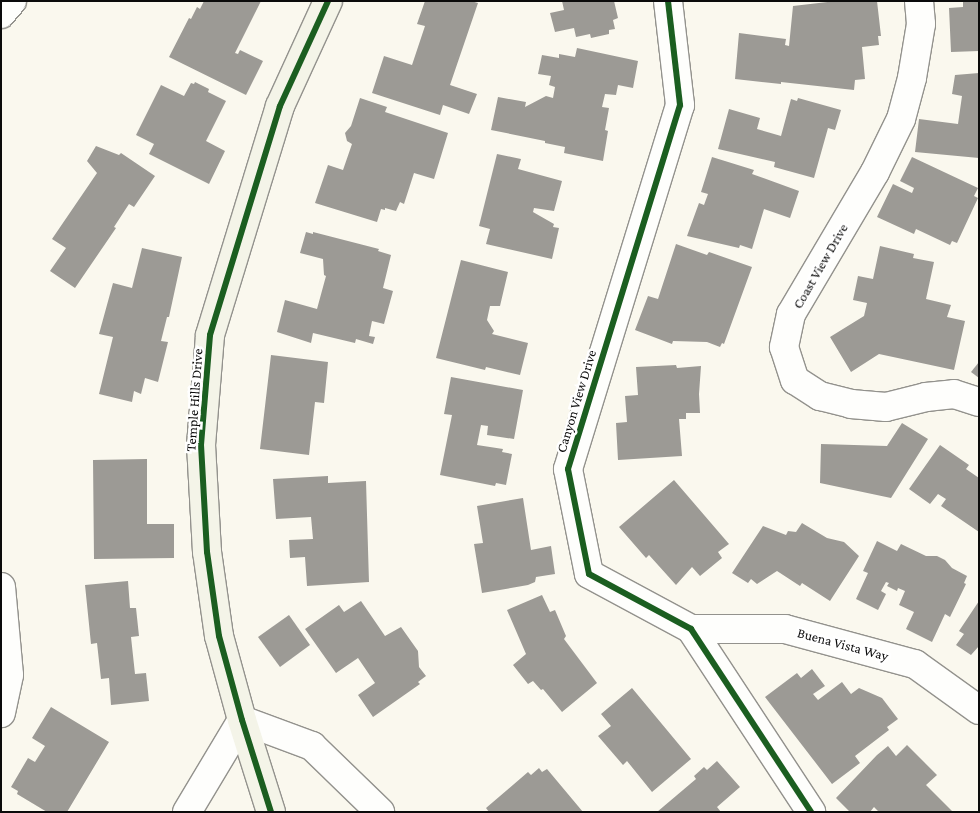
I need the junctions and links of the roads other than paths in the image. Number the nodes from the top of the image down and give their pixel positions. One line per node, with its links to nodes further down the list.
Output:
1 (12, 1): 5 (street)
2 (328, 1): 11 (street, Temple Hills Drive)
3 (668, 1): 8 (street, Canyon View Drive)
4 (919, 1): 6 (street, Coast View Drive)
5 (1, 14)
6 (979, 402)
7 (1, 587): 10 (street)
8 (691, 629): 9 (street, Buena Vista Way); 15 (street, Canyon View Drive)
9 (979, 710)
10 (1, 713)
11 (242, 720): 12 (street); 13 (street, Temple Hills Drive); 14 (street)
12 (187, 812)
13 (271, 812)
14 (380, 812)
15 (811, 812)

